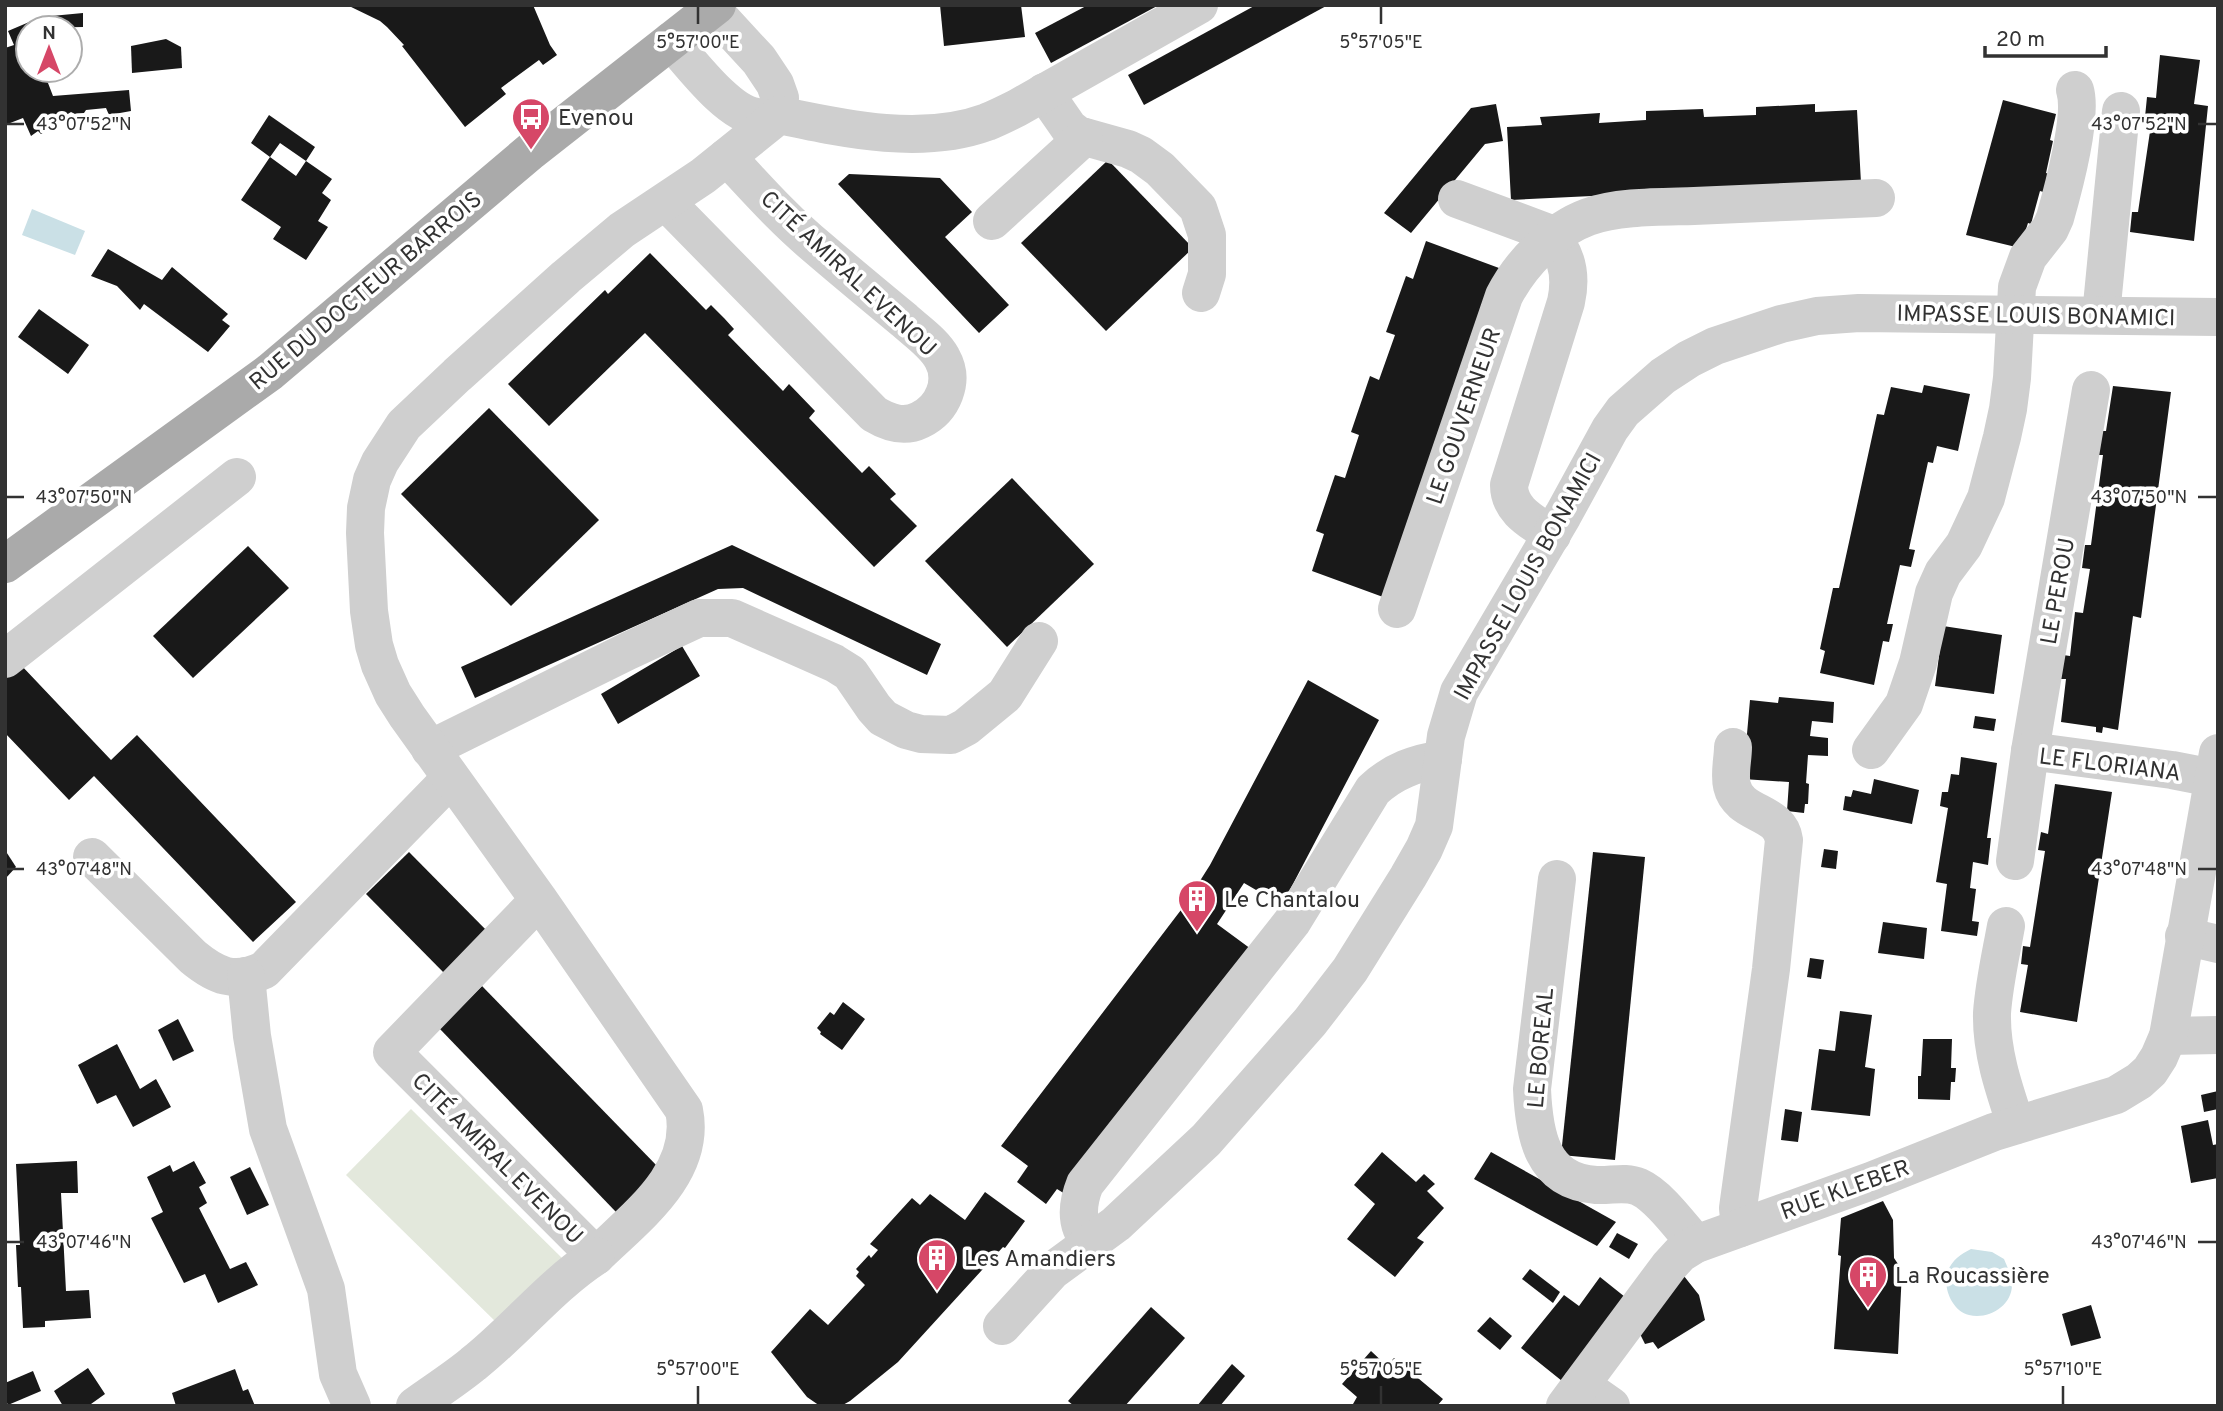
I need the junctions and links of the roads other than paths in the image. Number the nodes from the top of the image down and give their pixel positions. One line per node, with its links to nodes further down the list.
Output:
1 (1199, 5): 5 (street)
2 (714, 7): 3 (main road, RUE DU DOCTEUR BARROIS); 7 (street)
3 (671, 41): 7 (street); 22 (main road, RUE DU DOCTEUR BARROIS)
4 (2075, 90): 16 (street)
5 (1044, 92): 7 (street); 8 (street)
6 (2121, 111): 17 (street)
7 (779, 114): 9 (street, CITÉ AMIRAL EVENOU)
8 (1084, 137): 13 (street); 15 (street)
9 (726, 157): 12 (street, CITÉ AMIRAL EVENOU); 12 (street, CITÉ AMIRAL EVENOU)
10 (1876, 198): 14 (street, LE GOUVERNEUR)
11 (1457, 199): 14 (street)
12 (666, 202): 30 (street, CITÉ AMIRAL EVENOU)
13 (992, 221)
14 (1553, 238): 21 (street); 23 (street, LE GOUVERNEUR)
15 (1201, 293)
16 (2017, 314): 17 (street, IMPASSE LOUIS BONAMICI); 21 (street, IMPASSE LOUIS BONAMICI); 27 (street)
17 (2101, 315): 18 (street, IMPASSE LOUIS BONAMICI)
18 (2218, 317)
19 (2091, 390): 28 (street, LE PEROU)
20 (237, 477): 25 (street)
21 (1552, 535): 29 (street, IMPASSE LOUIS BONAMICI)
22 (5, 564)
23 (1397, 609)
24 (1039, 641): 30 (street)
25 (5, 659)
26 (1733, 747): 42 (street)
27 (1871, 750)
28 (2030, 751): 31 (street, LE FLORIANA); 33 (street, LE FLORIANA)
29 (1443, 759): 43 (street, IMPASSE LOUIS BONAMICI); 43 (street)
30 (441, 764): 35 (street, CITÉ AMIRAL EVENOU); 38 (street)
31 (2215, 765): 37 (street, RUE KLEBER)
32 (92, 857): 38 (street)
33 (2015, 861)
34 (1558, 879): 44 (street, LE BOREAL)
35 (539, 900): 45 (street, CITÉ AMIRAL EVENOU); 45 (street, CITÉ AMIRAL EVENOU)
36 (2006, 926): 41 (street)
37 (2201, 940): 40 (street, RUE KLEBER)
38 (246, 976): 48 (street)
39 (2218, 1035): 40 (street)
40 (2168, 1036): 41 (street, RUE KLEBER)
41 (2017, 1125): 42 (street, RUE KLEBER)
42 (1740, 1228): 44 (street, RUE KLEBER)
43 (1090, 1242): 46 (street, IMPASSE LOUIS BONAMICI)
44 (1696, 1244): 47 (street, RUE KLEBER)
45 (596, 1256): 49 (street)
46 (1002, 1326)
47 (1586, 1399)
48 (352, 1406)
49 (415, 1406)

